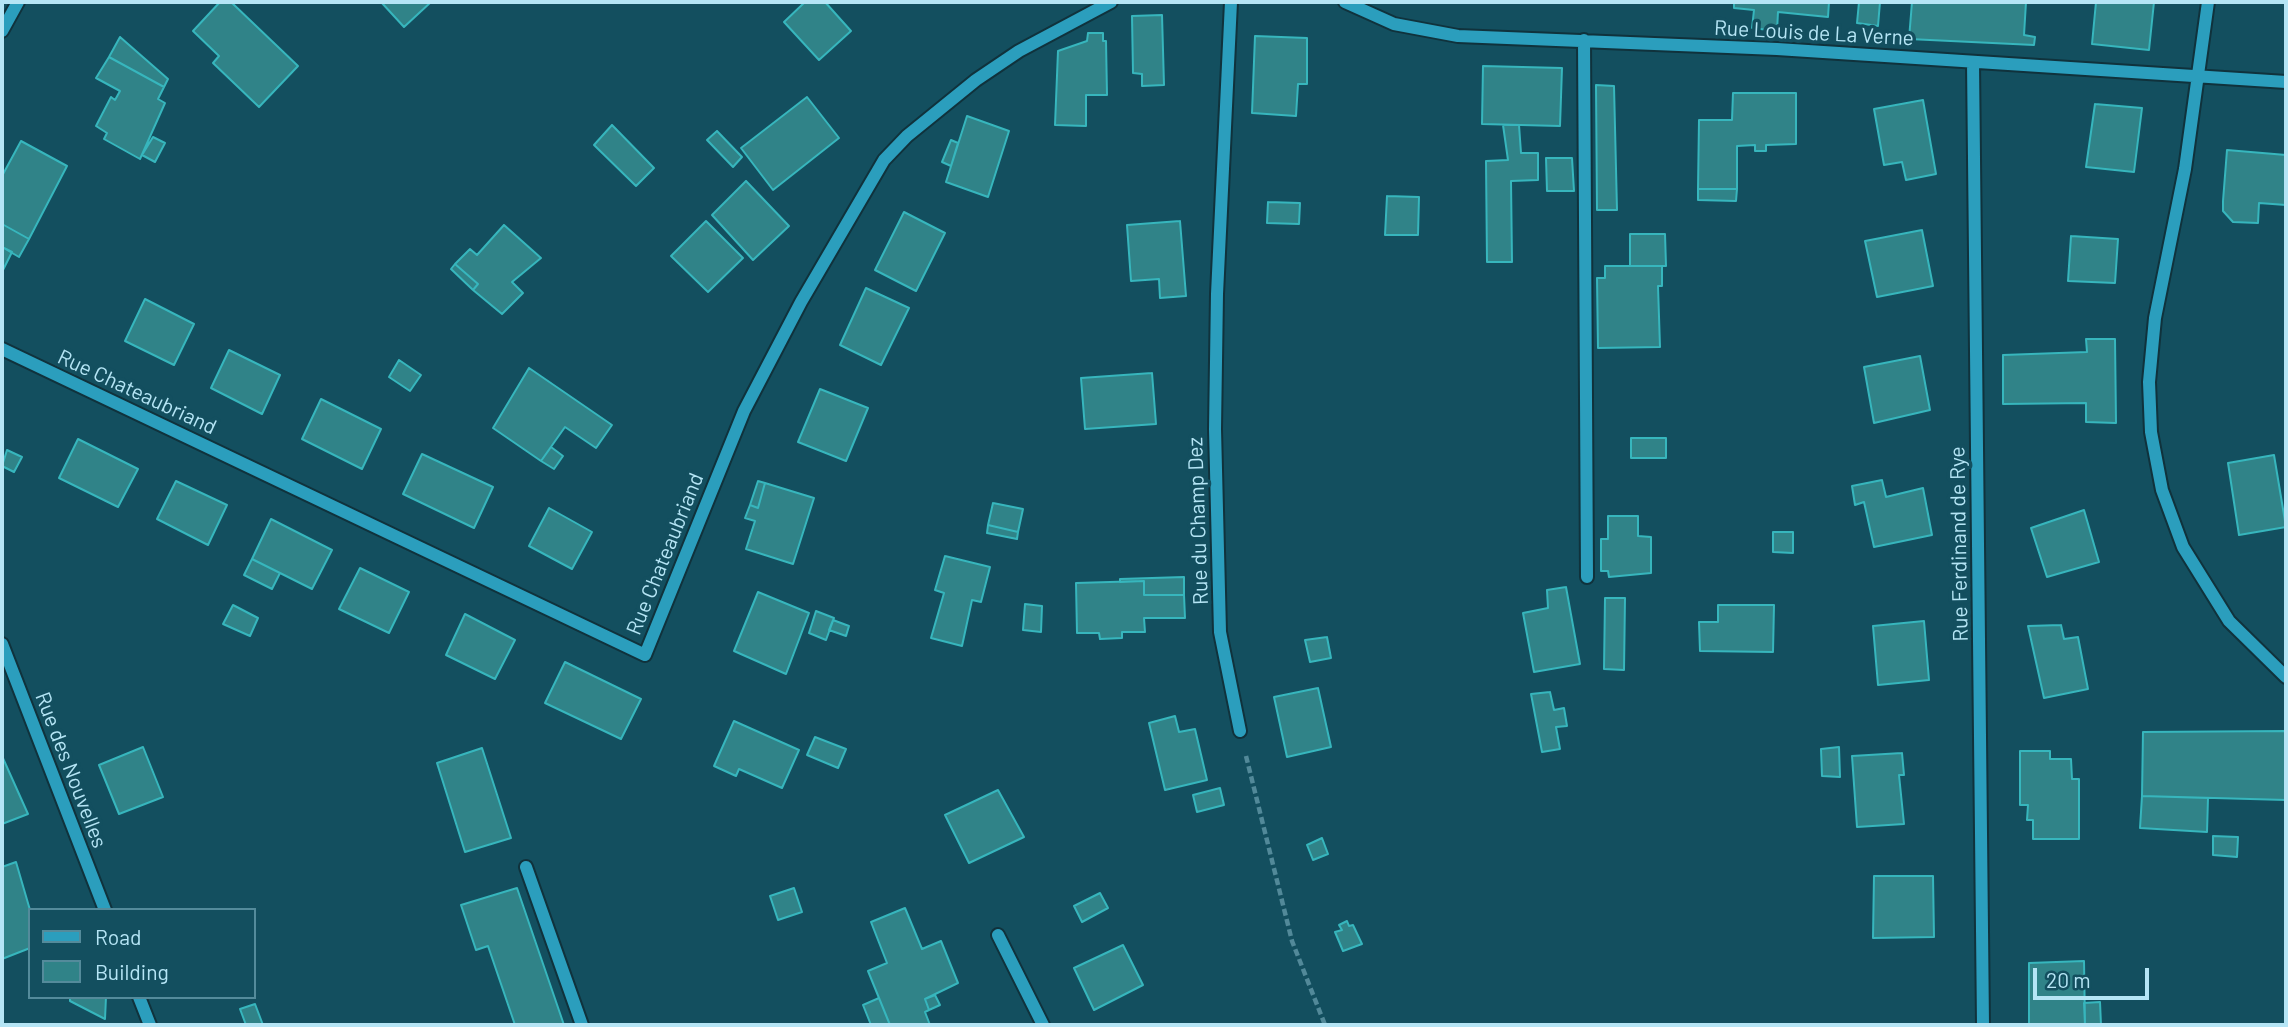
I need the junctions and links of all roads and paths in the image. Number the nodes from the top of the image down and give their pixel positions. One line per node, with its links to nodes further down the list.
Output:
1 (18, 2): 6 (street)
2 (1111, 2): 11 (street, Rue Chateaubriand)
3 (1231, 2): 15 (street, Rue du Champ Dez)
4 (1345, 2): 7 (street, Rue Louis de La Verne)
5 (2208, 2): 9 (street)
6 (2, 32)
7 (1584, 40): 8 (street, Rue Louis de La Verne); 12 (street)
8 (1973, 62): 9 (street, Rue Louis de La Verne); 24 (street, Rue Ferdinand de Rye)
9 (2196, 78): 10 (street, Rue Louis de La Verne); 14 (street)
10 (2286, 82)
11 (2, 349)
12 (1587, 578)
13 (2, 644): 17 (street, Rue des Nouvelles)
14 (2286, 677)
15 (1240, 731): 23 (path)
16 (526, 867): 21 (street)
17 (104, 908)
18 (998, 935): 22 (street)
19 (140, 999): 20 (street)
20 (149, 1025)
21 (582, 1025)
22 (1043, 1025)
23 (1325, 1025)
24 (1983, 1025)

